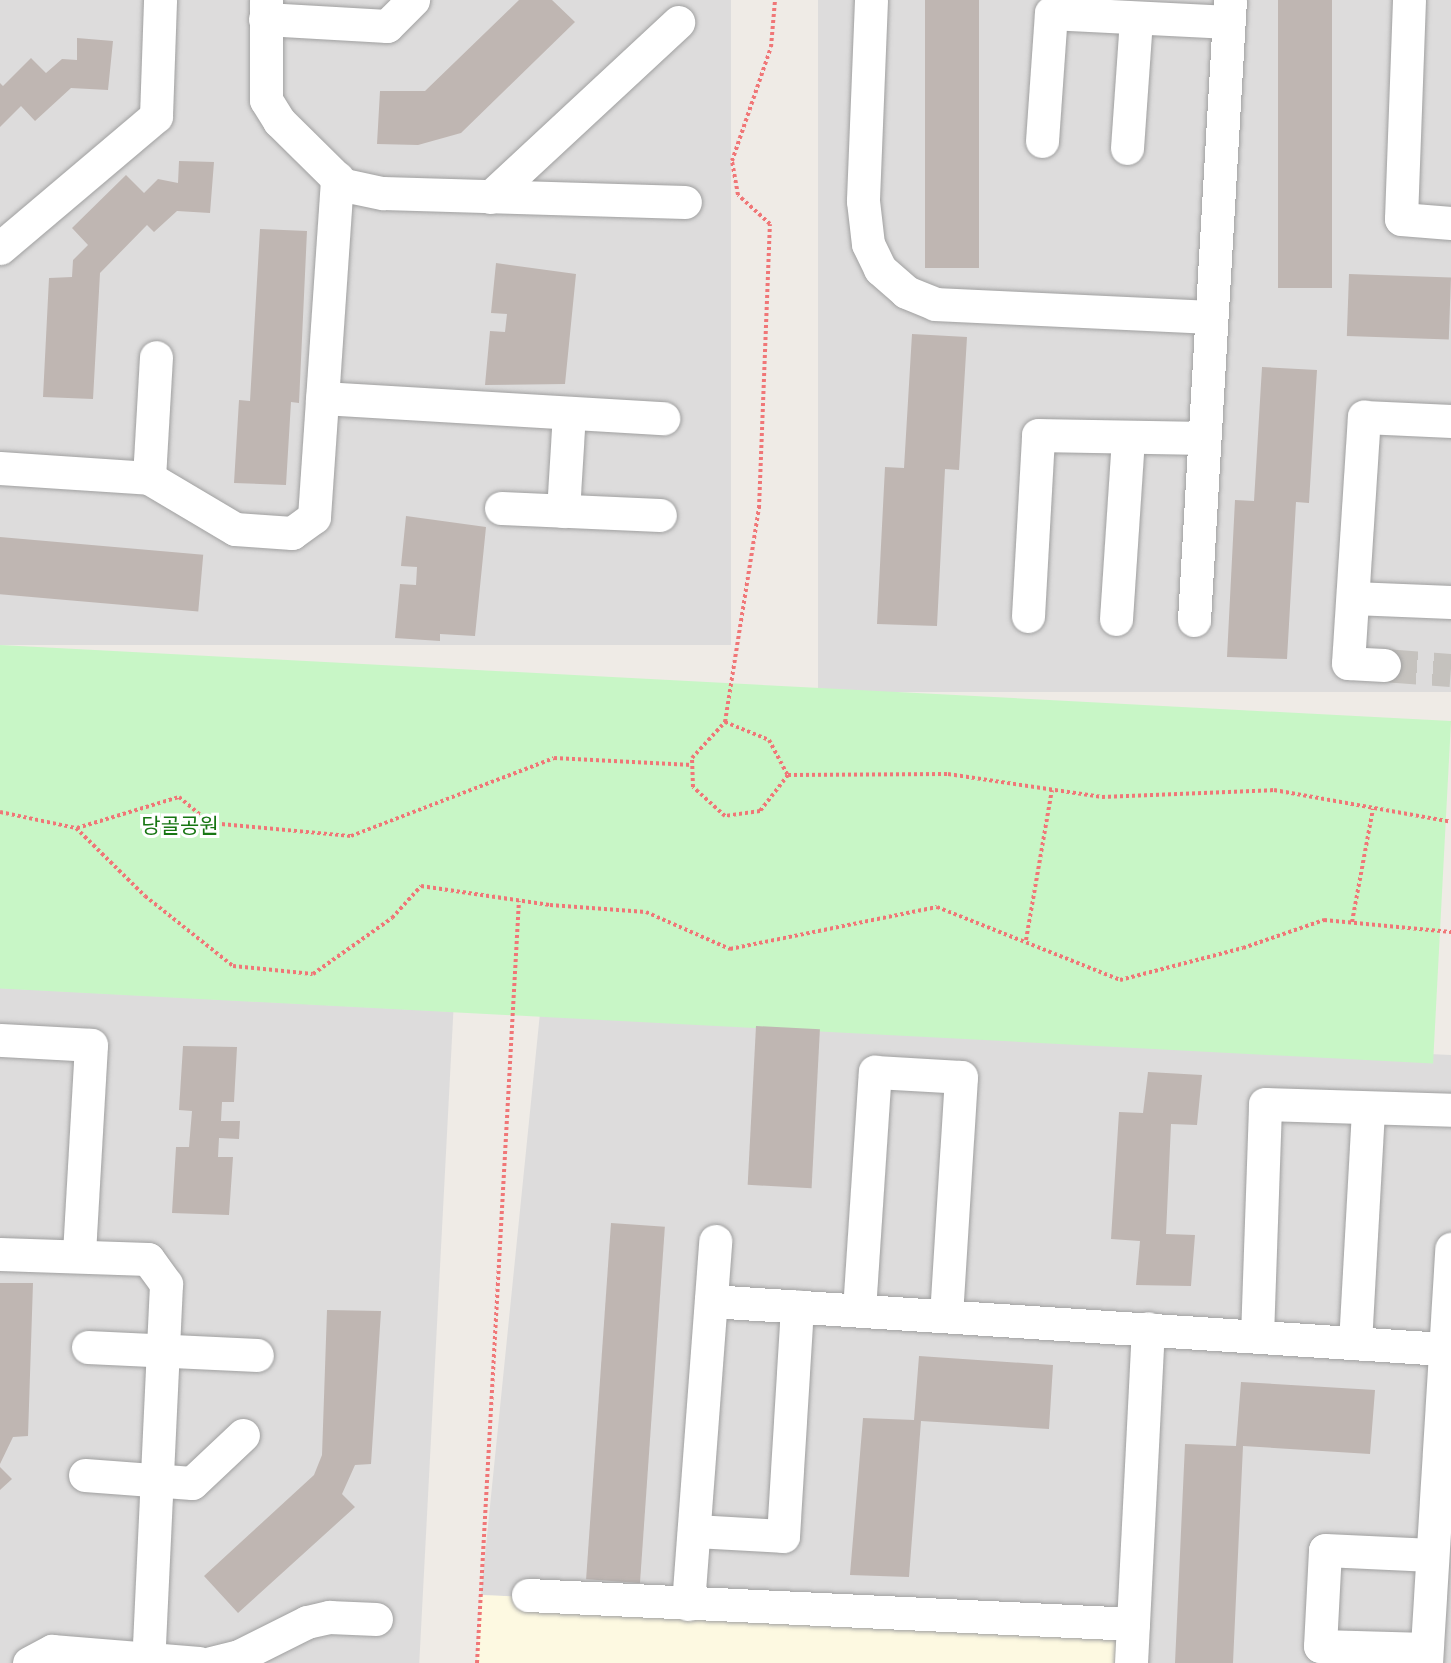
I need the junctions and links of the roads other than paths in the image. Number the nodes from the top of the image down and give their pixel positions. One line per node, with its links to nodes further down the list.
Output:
1 (160, 0): 15 (lane)
2 (413, 0): 5 (lane)
3 (871, 0): 16 (lane)
4 (1409, 0): 14 (lane)
5 (266, 9): 11 (lane)
6 (1229, 11): 7 (lane); 16 (lane)
7 (1136, 18): 9 (lane); 10 (lane)
8 (678, 22): 12 (lane)
9 (1042, 141)
10 (1127, 148)
11 (337, 178): 12 (lane); 18 (lane)
12 (490, 196): 13 (lane)
13 (685, 202)
14 (1451, 223)
15 (0, 248)
16 (1211, 317): 23 (lane)
17 (156, 357): 25 (lane)
18 (322, 398): 19 (lane); 25 (lane)
19 (569, 413): 20 (lane); 27 (lane)
20 (663, 418)
21 (1451, 421): 29 (lane)
22 (1128, 436): 23 (lane); 31 (lane); 32 (lane)
23 (1204, 438): 33 (lane)
24 (0, 468): 25 (lane)
25 (149, 478)
26 (501, 508): 27 (lane)
27 (563, 511): 28 (lane)
28 (660, 516)
29 (1353, 598): 30 (lane); 34 (lane)
30 (1451, 602)
31 (1028, 616)
32 (1116, 619)
33 (1194, 620)
34 (1384, 665)
35 (0, 1040): 41 (lane)
36 (1368, 1108): 37 (lane); 47 (lane); 48 (lane)
37 (1451, 1110)
38 (715, 1241): 42 (lane)
39 (1451, 1249): 50 (lane)
40 (0, 1254): 41 (lane)
41 (80, 1256): 51 (lane)
42 (711, 1301): 43 (lane); 56 (lane)
43 (797, 1306): 44 (lane); 56 (lane)
44 (859, 1310): 45 (lane); 45 (lane)
45 (946, 1316): 46 (lane)
46 (1148, 1328): 47 (lane); 61 (lane)
47 (1257, 1336): 48 (lane)
48 (1355, 1343): 50 (lane)
49 (88, 1347): 51 (lane)
50 (1444, 1349): 57 (lane)
51 (163, 1351): 52 (lane); 55 (lane)
52 (257, 1355)
53 (243, 1435): 55 (lane)
54 (86, 1475): 55 (lane)
55 (157, 1479): 63 (lane)
56 (694, 1532): 59 (lane)
57 (1439, 1546): 62 (lane); 62 (lane)
58 (528, 1595): 59 (lane)
59 (688, 1604): 61 (lane)
60 (376, 1619): 66 (lane)
61 (1133, 1624): 67 (lane)
62 (1433, 1644)
63 (148, 1661): 64 (lane); 65 (lane)
64 (29, 1663)
65 (199, 1663)
66 (211, 1663)
67 (1131, 1663)

